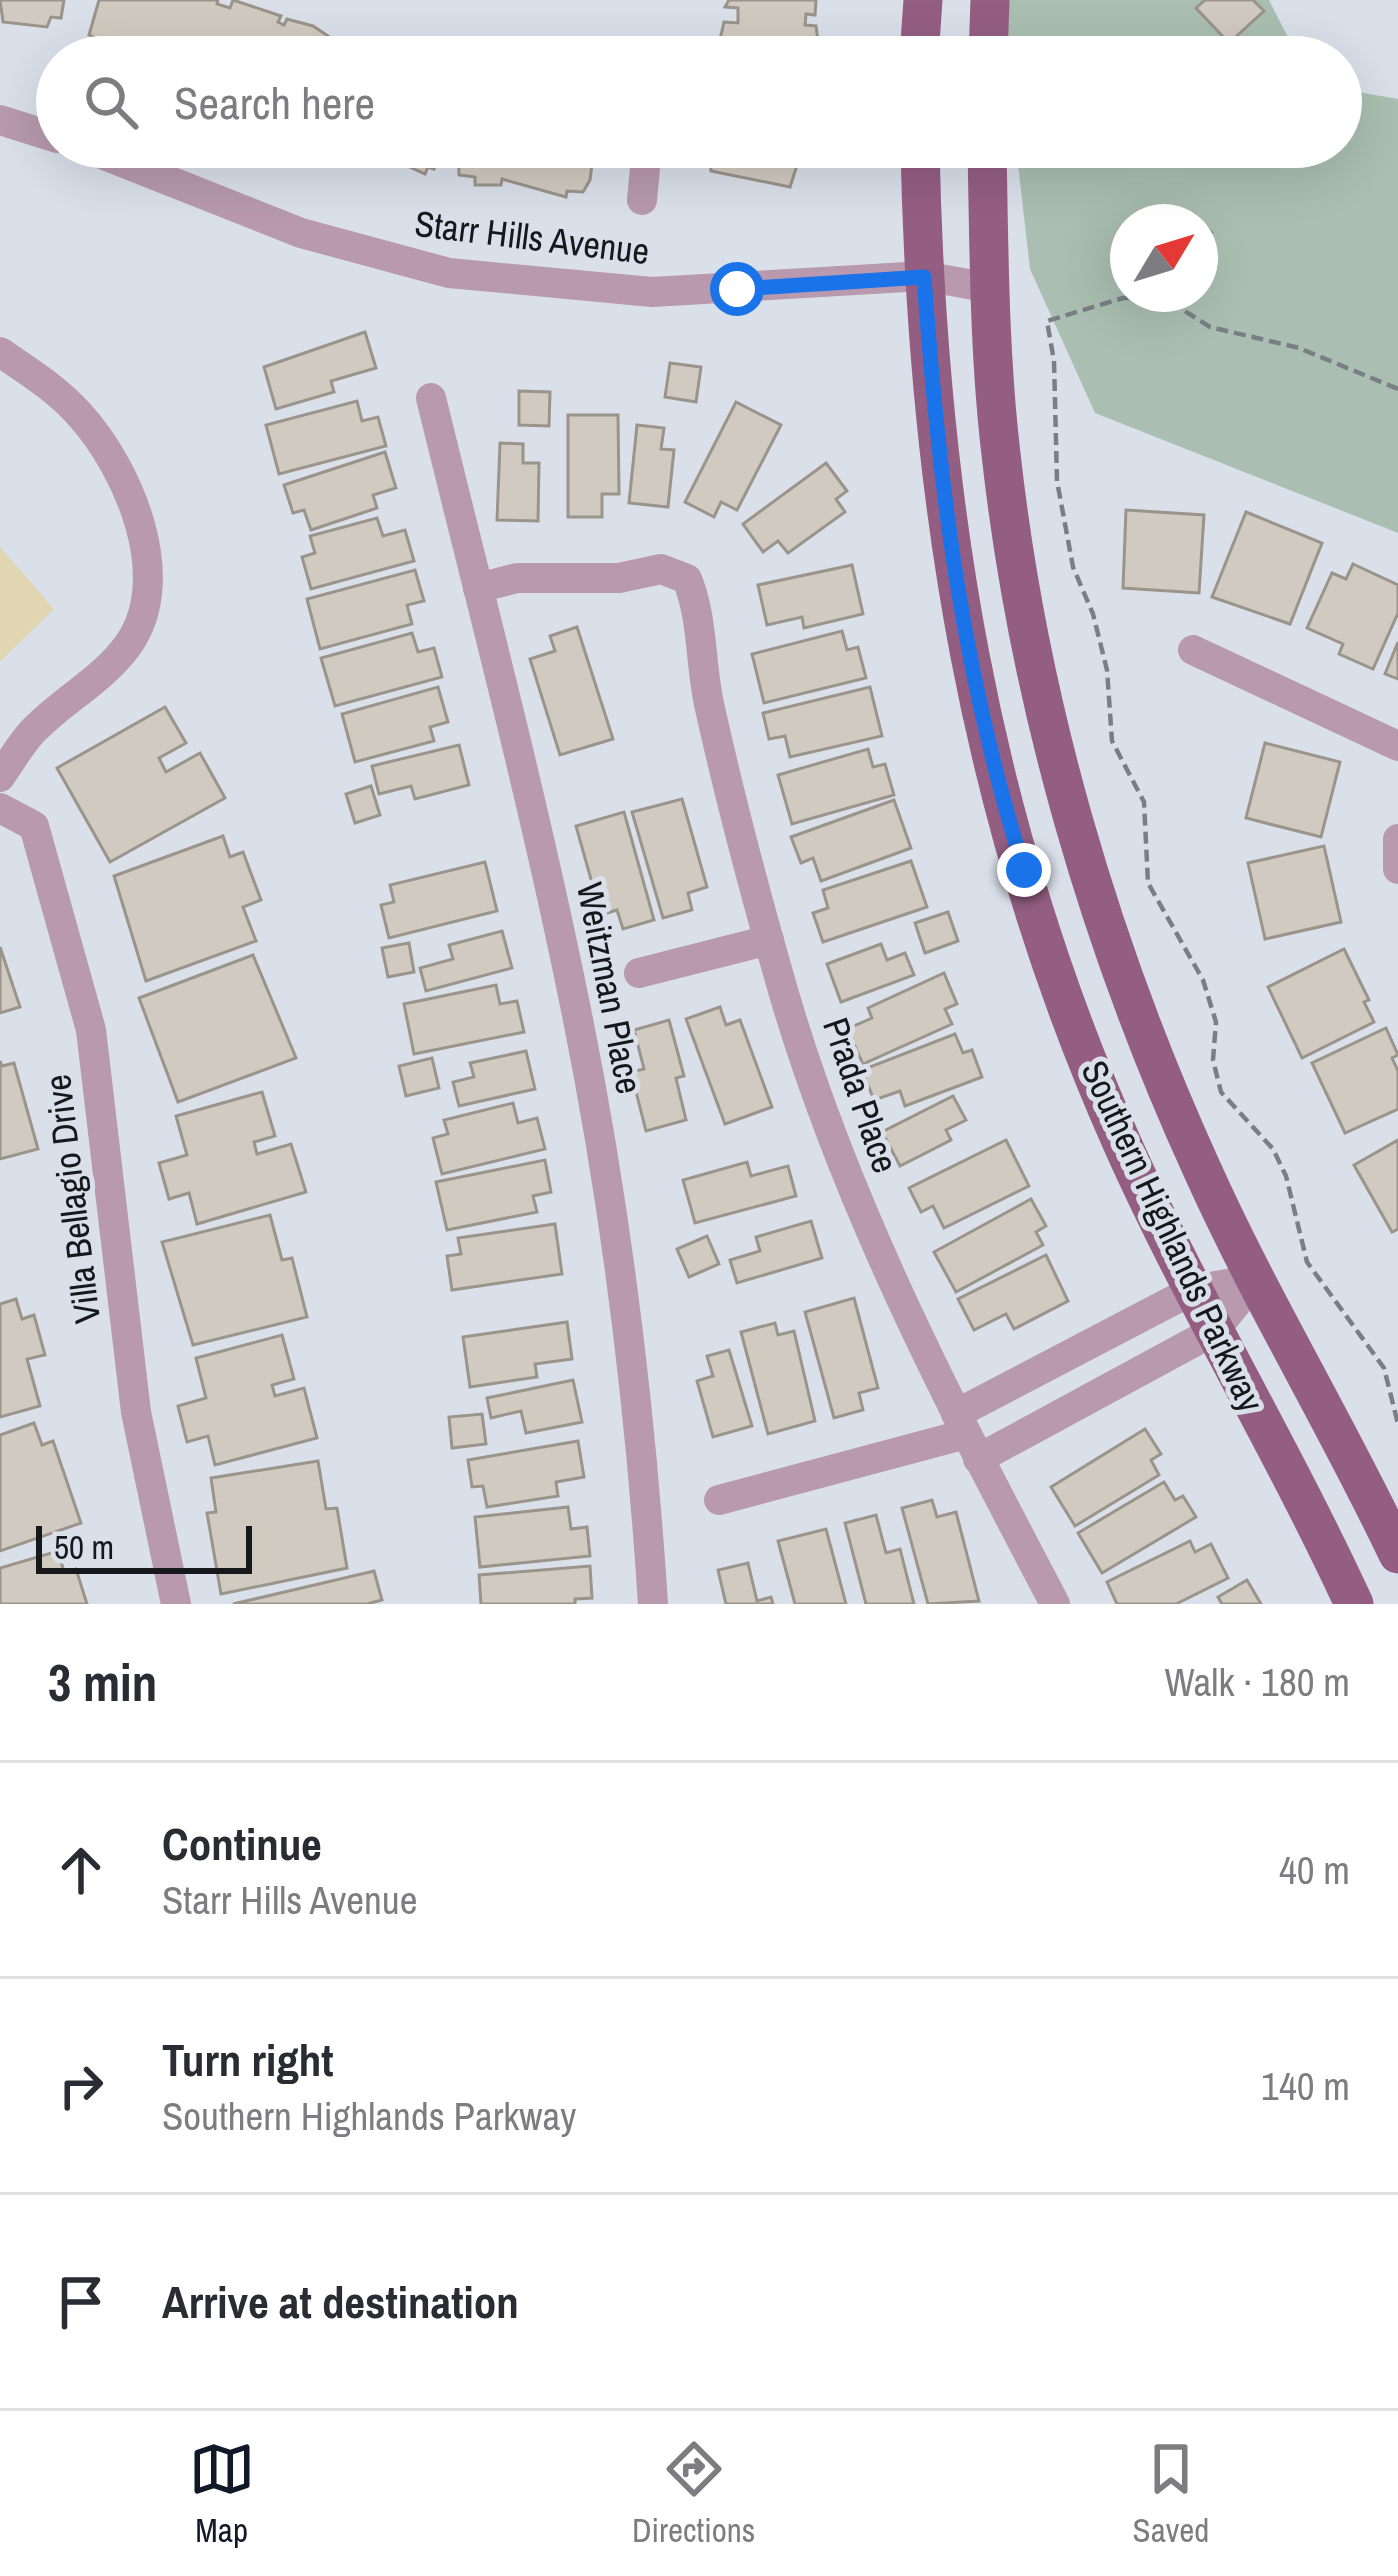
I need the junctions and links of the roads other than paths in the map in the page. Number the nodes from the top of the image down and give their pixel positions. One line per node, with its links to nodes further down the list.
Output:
1 (923, 0): 3 (main road)
2 (990, 0): 4 (main road)
3 (921, 36)
4 (989, 36)
5 (0, 120): 6 (street)
6 (36, 131)
7 (137, 168): 12 (street, Starr Hills Avenue)
8 (645, 168): 11 (street)
9 (921, 168): 12 (main road, Southern Highlands Parkway)
10 (987, 168): 13 (main road, Southern Highlands Parkway)
11 (642, 200)
12 (924, 277): 13 (street, Starr Hills Avenue); 26 (main road, Southern Highlands Parkway)
13 (990, 288): 25 (main road, Southern Highlands Parkway)
14 (0, 352): 19 (street)
15 (431, 398): 16 (street, Weitzman Place)
16 (478, 588): 23 (street, Prada Place); 32 (street, Weitzman Place)
17 (1193, 650): 18 (street)
18 (1398, 746)
19 (0, 777)
20 (0, 808): 31 (street, Villa Bellagio Drive)
21 (1398, 839): 22 (street)
22 (1398, 868)
23 (769, 940): 24 (street); 28 (street, Prada Place)
24 (639, 974)
25 (1256, 1279): 26 (street); 27 (street); 30 (main road, Southern Highlands Parkway)
26 (1192, 1290): 27 (main road, Southern Highlands Parkway); 28 (street)
27 (1214, 1330): 28 (street); 34 (main road, Southern Highlands Parkway)
28 (966, 1436): 29 (street); 33 (street, Prada Place)
29 (719, 1500)
30 (1398, 1554)
31 (176, 1604)
32 (652, 1604)
33 (1055, 1604)
34 (1354, 1604)

